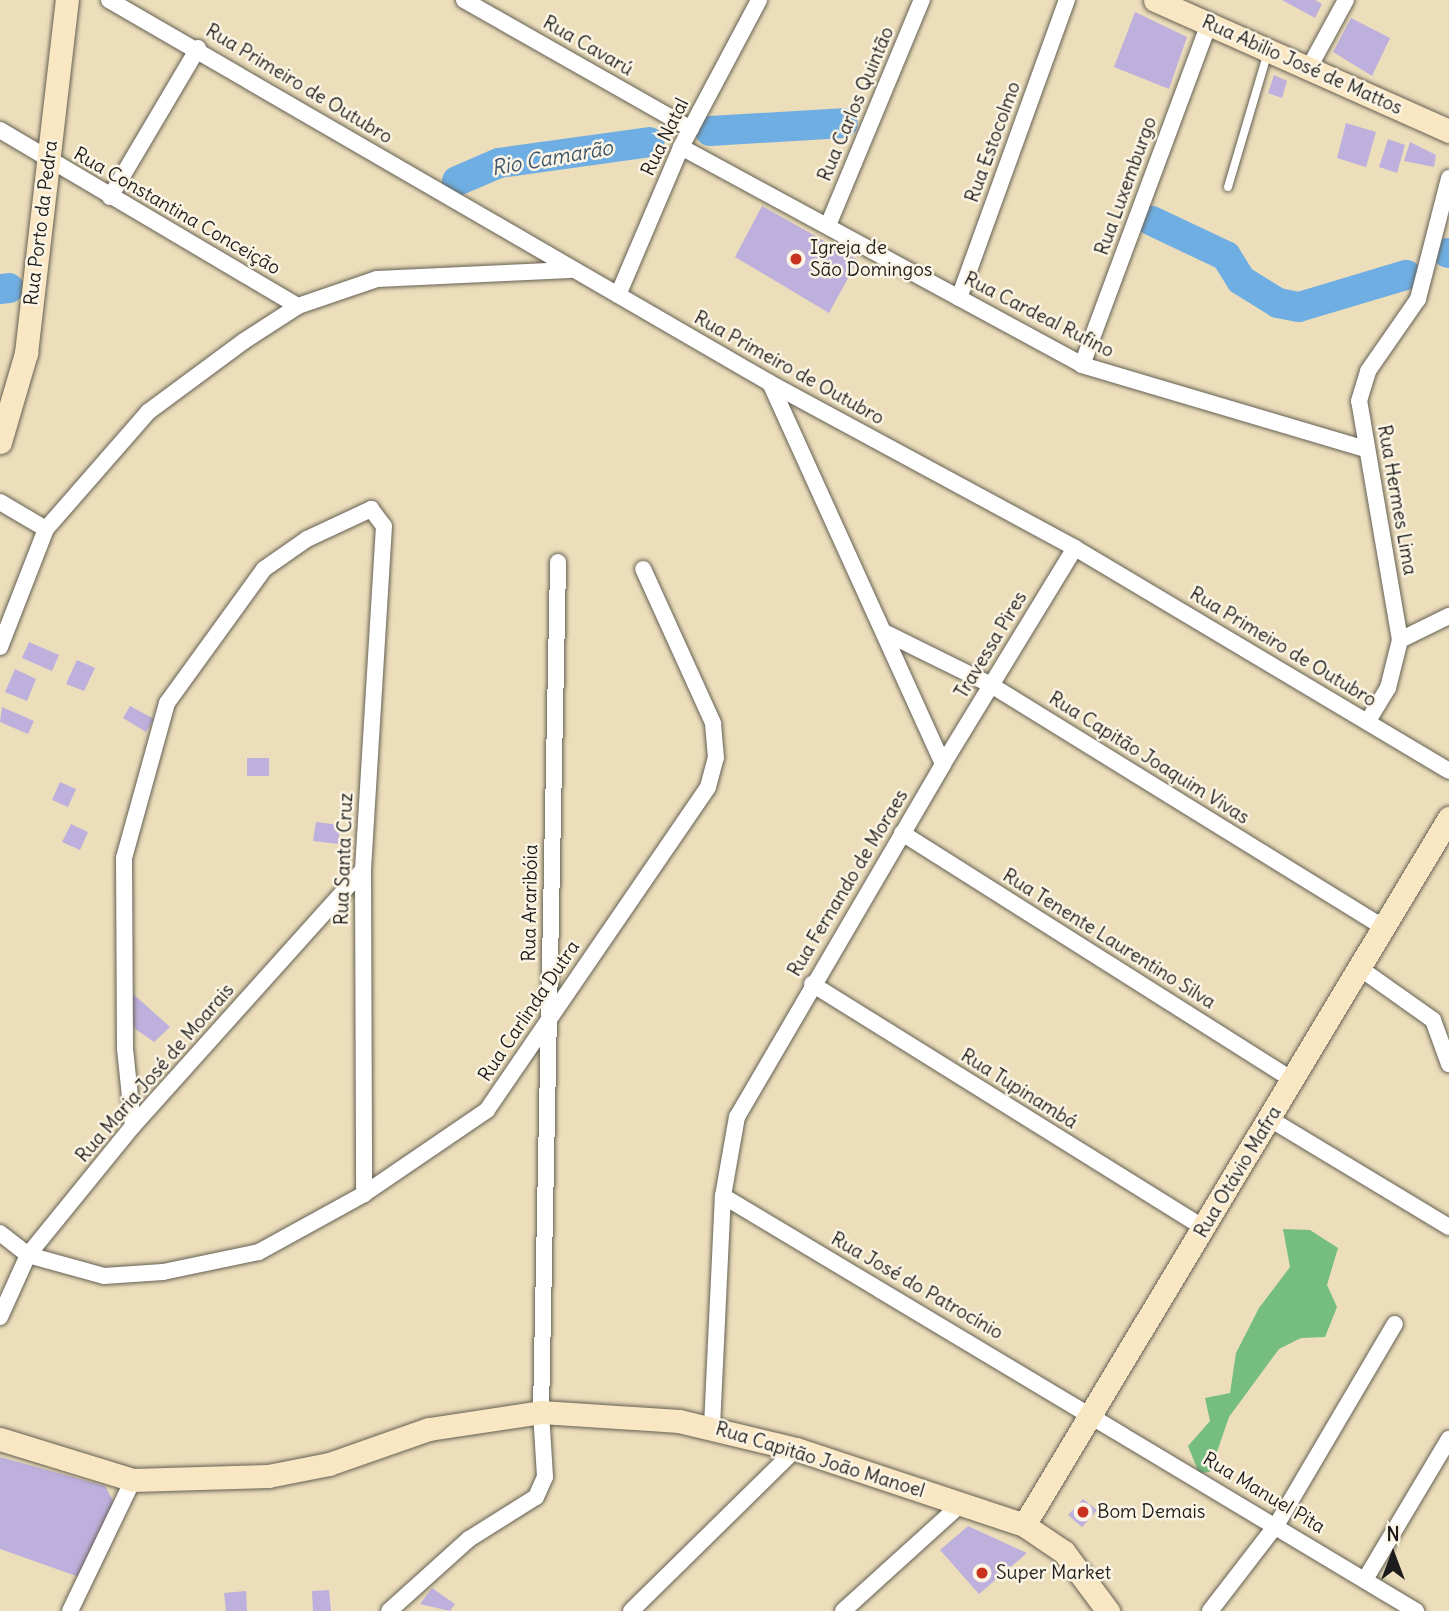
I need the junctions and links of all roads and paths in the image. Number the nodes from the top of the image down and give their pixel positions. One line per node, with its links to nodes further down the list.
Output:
1 (67, 0): 17 (main road, Rua Porto da Pedra)
2 (109, 0): 10 (street, Rua Primeiro de Outubro)
3 (464, 0): 13 (street, Rua Cavarú)
4 (922, 0): 21 (street, Rua Carlos Quintão)
5 (1067, 0): 24 (street, Rua Estocolmo)
6 (1155, 0): 9 (main road, Rua Abilio José de Mattos)
7 (1346, 0): 12 (street)
8 (757, 1): 13 (street, Rua Natal)
9 (1209, 23): 11 (main road, Rua Abilio José de Mattos); 26 (street, Rua Luxemburgo)
10 (198, 48): 20 (street); 22 (street, Rua Primeiro de Outubro)
11 (1269, 49): 12 (main road, Rua Abilio José de Mattos); 19 (lane)
12 (1310, 66): 15 (main road, Rua Abilio José de Mattos)
13 (691, 129): 16 (street, Rua Natal)
14 (0, 130): 17 (street, Rua Constantina Conceição)
15 (1449, 131)
16 (681, 147): 21 (street, Rua Cardeal Rufino); 23 (street, Rua Natal)
17 (48, 160): 20 (street, Rua Constantina Conceição); 28 (main road, Rua Porto da Pedra)
18 (1449, 178): 29 (street, Rua Hermes Lima)
19 (1228, 187)
20 (110, 197): 25 (street, Rua Constantina Conceição)
21 (829, 223): 24 (street, Rua Cardeal Rufino)
22 (571, 270): 23 (street, Rua Primeiro de Outubro); 25 (street)
23 (618, 295): 27 (street, Rua Primeiro de Outubro)
24 (959, 298): 26 (street, Rua Cardeal Rufino)
25 (298, 306): 31 (street)
26 (1082, 365): 29 (street, Rua Cardeal Rufino)
27 (770, 383): 32 (street, Rua Primeiro de Outubro); 36 (street)
28 (0, 442)
29 (1363, 448): 37 (street, Rua Hermes Lima)
30 (0, 502): 31 (street)
31 (46, 529): 38 (street)
32 (1075, 548): 39 (street, Travessa Pires); 40 (street, Rua Primeiro de Outubro)
33 (558, 562): 49 (street, Rua Araribóia)
34 (643, 569): 49 (street, Rua Carlinda Dutra)
35 (1449, 616): 37 (street)
36 (886, 633): 39 (street, Rua Capitão Joaquim Vivas); 41 (street)
37 (1400, 640): 40 (street, Rua Hermes Lima)
38 (0, 647)
39 (991, 685): 41 (street, Travessa Pires); 46 (street, Rua Capitão Joaquim Vivas)
40 (1368, 721): 42 (street, Rua Primeiro de Outubro)
41 (943, 764): 44 (street, Rua Fernando de Moraes)
42 (1449, 771)
43 (1449, 818): 46 (main road, Rua Otávio Mafra)
44 (902, 833): 48 (street, Rua Fernando de Moraes); 51 (street, Rua Tenente Laurentino Silva)
45 (362, 870): 53 (street, Rua Maria José de Moarais); 53 (street, Rua Santa Cruz); 54 (street, Rua Santa Cruz)
46 (1384, 928): 47 (main road, Rua Otávio Mafra)
47 (1360, 968): 50 (street); 51 (main road, Rua Otávio Mafra)
48 (812, 984): 55 (street, Rua Fernando de Moraes); 57 (street, Rua Tupinambá)
49 (549, 1016): 54 (street, Rua Carlinda Dutra); 63 (street, Rua Araribóia)
50 (1449, 1064)
51 (1294, 1081): 52 (main road, Rua Otávio Mafra)
52 (1270, 1119): 56 (street); 57 (main road, Rua Otávio Mafra)
53 (133, 1126): 59 (street, Rua Maria José de Moarais)
54 (364, 1194): 59 (street, Rua Carlinda Dutra)
55 (723, 1196): 62 (street, Rua José do Patrocínio); 64 (street, Rua Fernando de Moraes)
56 (1449, 1227)
57 (1205, 1229): 62 (main road, Rua Otávio Mafra)
58 (0, 1233): 59 (street, Rua Carlinda Dutra)
59 (28, 1255): 60 (street, Rua Maria José de Moarais)
60 (0, 1317)
61 (1395, 1324): 70 (street)
62 (1090, 1411): 70 (street, Rua Manuel Pita); 71 (main road, Rua Otávio Mafra)
63 (541, 1412): 64 (main road, Rua Capitão João Manoel); 68 (main road, Rua Capitão João Manoel); 75 (street, Rua Araribóia)
64 (712, 1427): 67 (main road, Rua Capitão João Manoel)
65 (0, 1439): 68 (main road, Rua Capitão João Manoel)
66 (1449, 1439): 72 (street)
67 (796, 1449): 69 (main road, Rua Capitão João Manoel); 76 (street)
68 (133, 1480): 74 (street)
69 (961, 1503): 71 (main road, Rua Capitão João Manoel); 77 (street)
70 (1277, 1524): 72 (street, Rua Manuel Pita); 78 (street)
71 (1024, 1525): 73 (main road, Rua Capitão João Manoel)
72 (1366, 1578): 79 (street, Rua Manuel Pita)
73 (1105, 1610)
74 (70, 1611)
75 (389, 1611)
76 (631, 1611)
77 (843, 1611)
78 (1210, 1611)
79 (1416, 1611)

